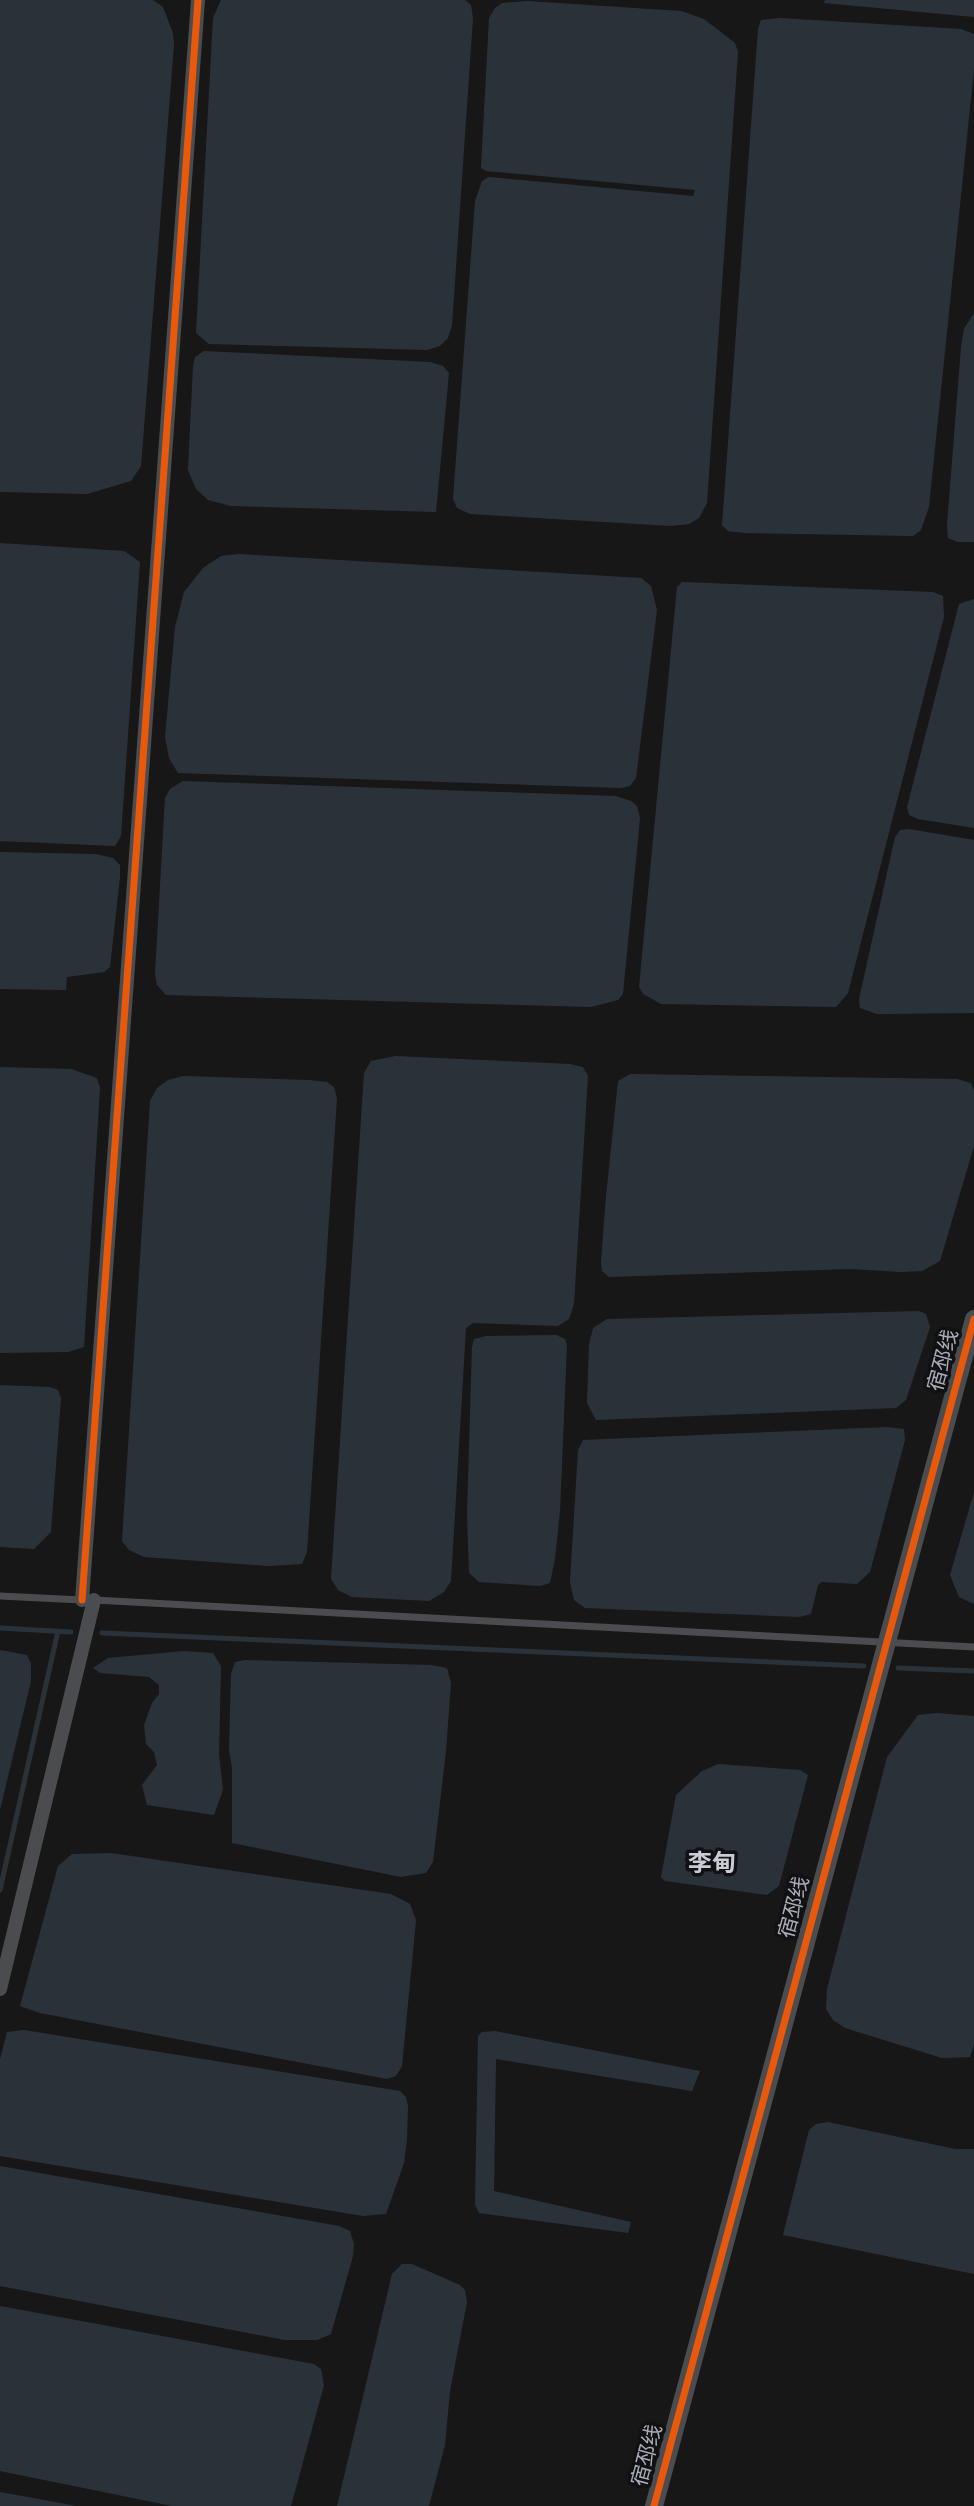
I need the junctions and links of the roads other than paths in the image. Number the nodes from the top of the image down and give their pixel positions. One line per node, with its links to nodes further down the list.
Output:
1 (198, 0): 4 (street)
2 (974, 1319): 5 (street, 宿邳线)
3 (0, 1596): 4 (lane)
4 (88, 1600): 5 (lane); 7 (street)
5 (885, 1643): 6 (lane); 8 (street, 宿邳线)
6 (974, 1647)
7 (0, 1989)
8 (654, 2506)

